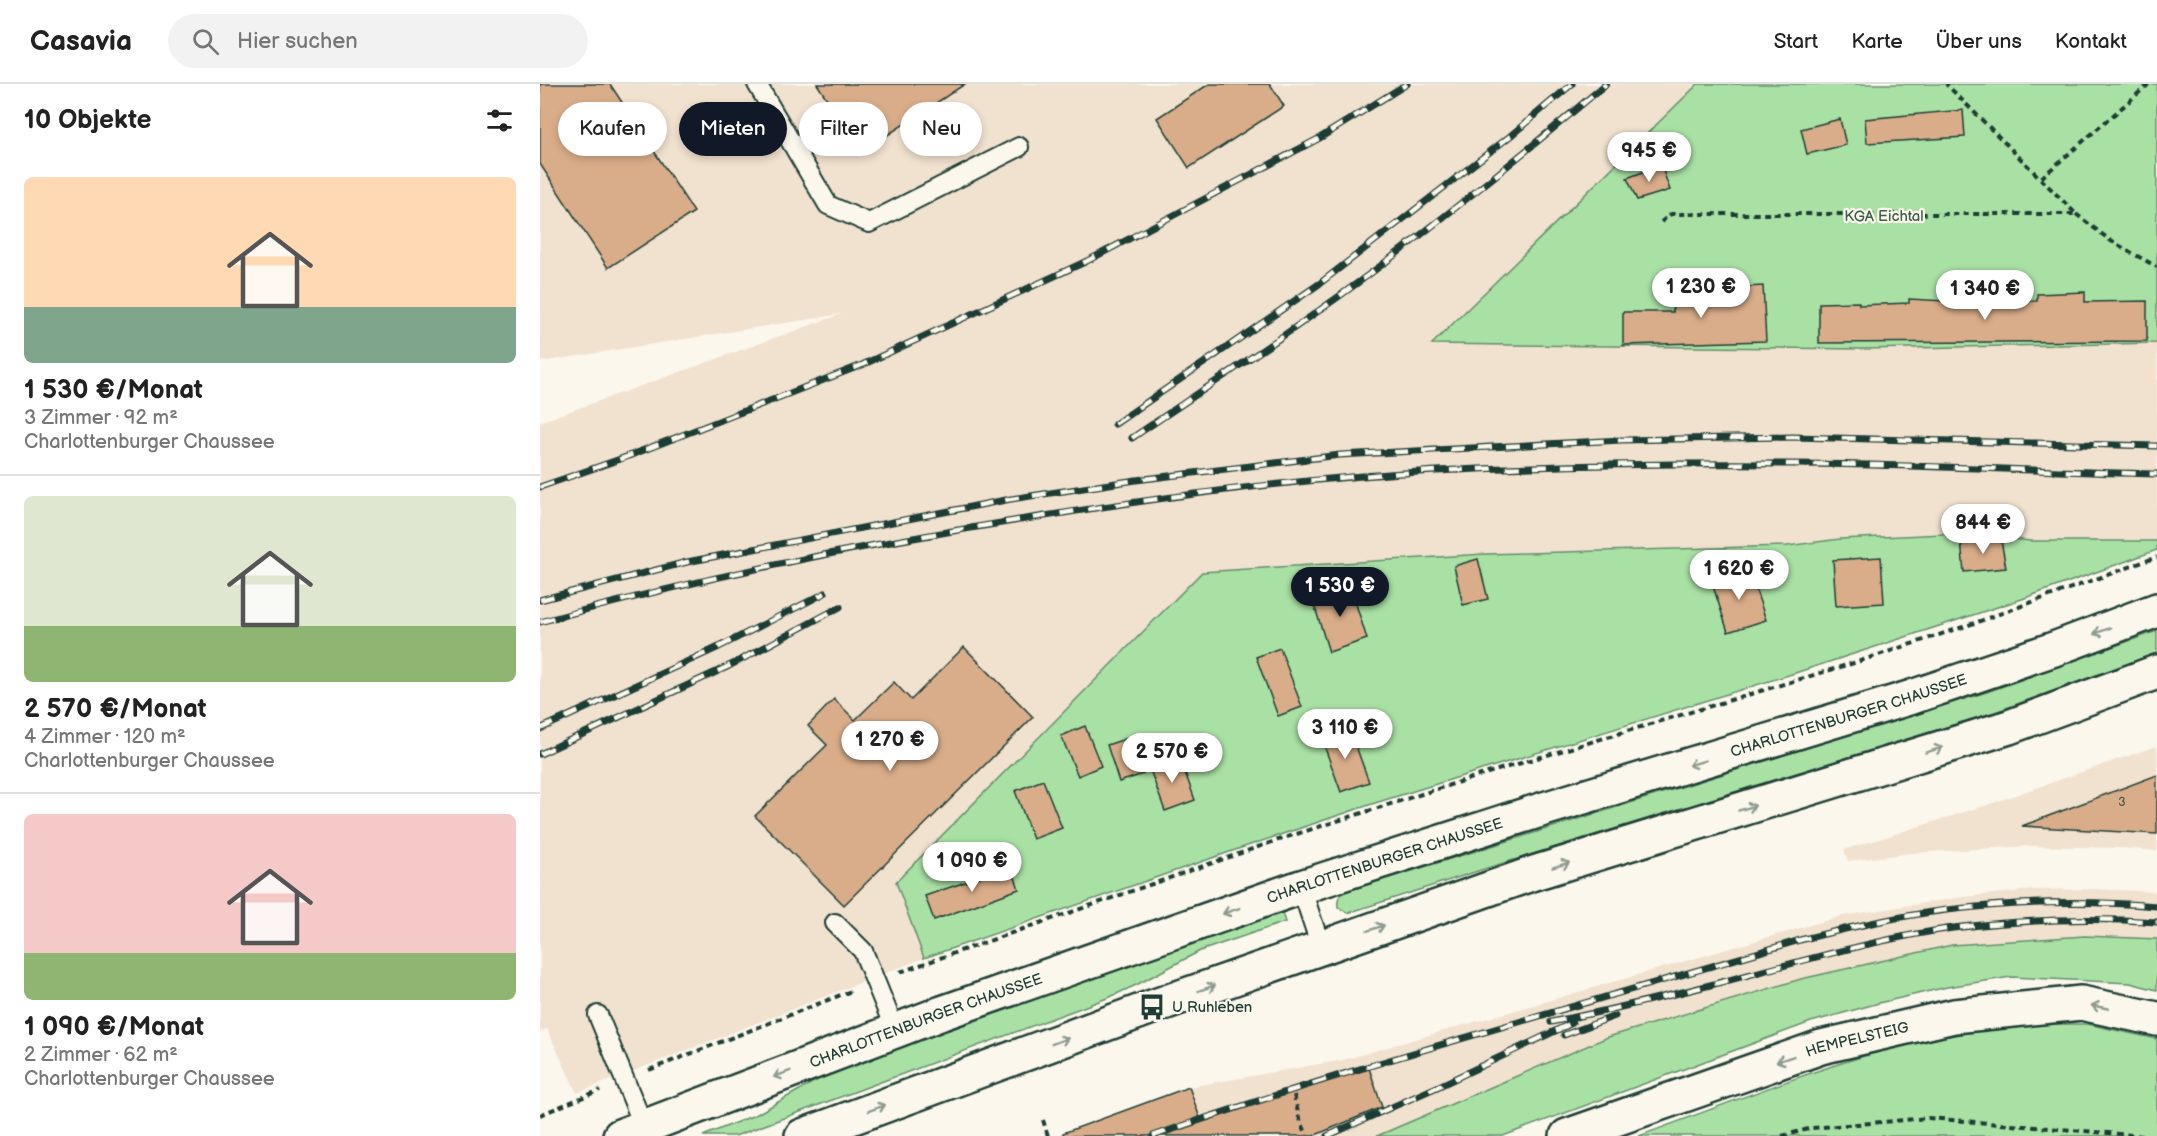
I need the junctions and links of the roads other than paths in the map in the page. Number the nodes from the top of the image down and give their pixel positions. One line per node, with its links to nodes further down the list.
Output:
1 (756, 84): 2 (lane)
2 (1019, 147)
3 (2157, 610): 5 (main road, CHARLOTTENBURGER CHAUSSEE, one-way to 5)
4 (2157, 672): 7 (main road, one-way to 4)
5 (1301, 887): 7 (lane); 10 (main road, CHARLOTTENBURGER CHAUSSEE, one-way to 10)
6 (835, 923): 10 (lane)
7 (1321, 948): 12 (main road, one-way to 7)
8 (598, 1015): 11 (lane)
9 (2157, 1018): 13 (main road, HEMPELSTEIG, one-way to 13)
10 (896, 1030): 11 (main road, CHARLOTTENBURGER CHAUSSEE, one-way to 11)
11 (632, 1132)
12 (802, 1136)
13 (1568, 1136)

